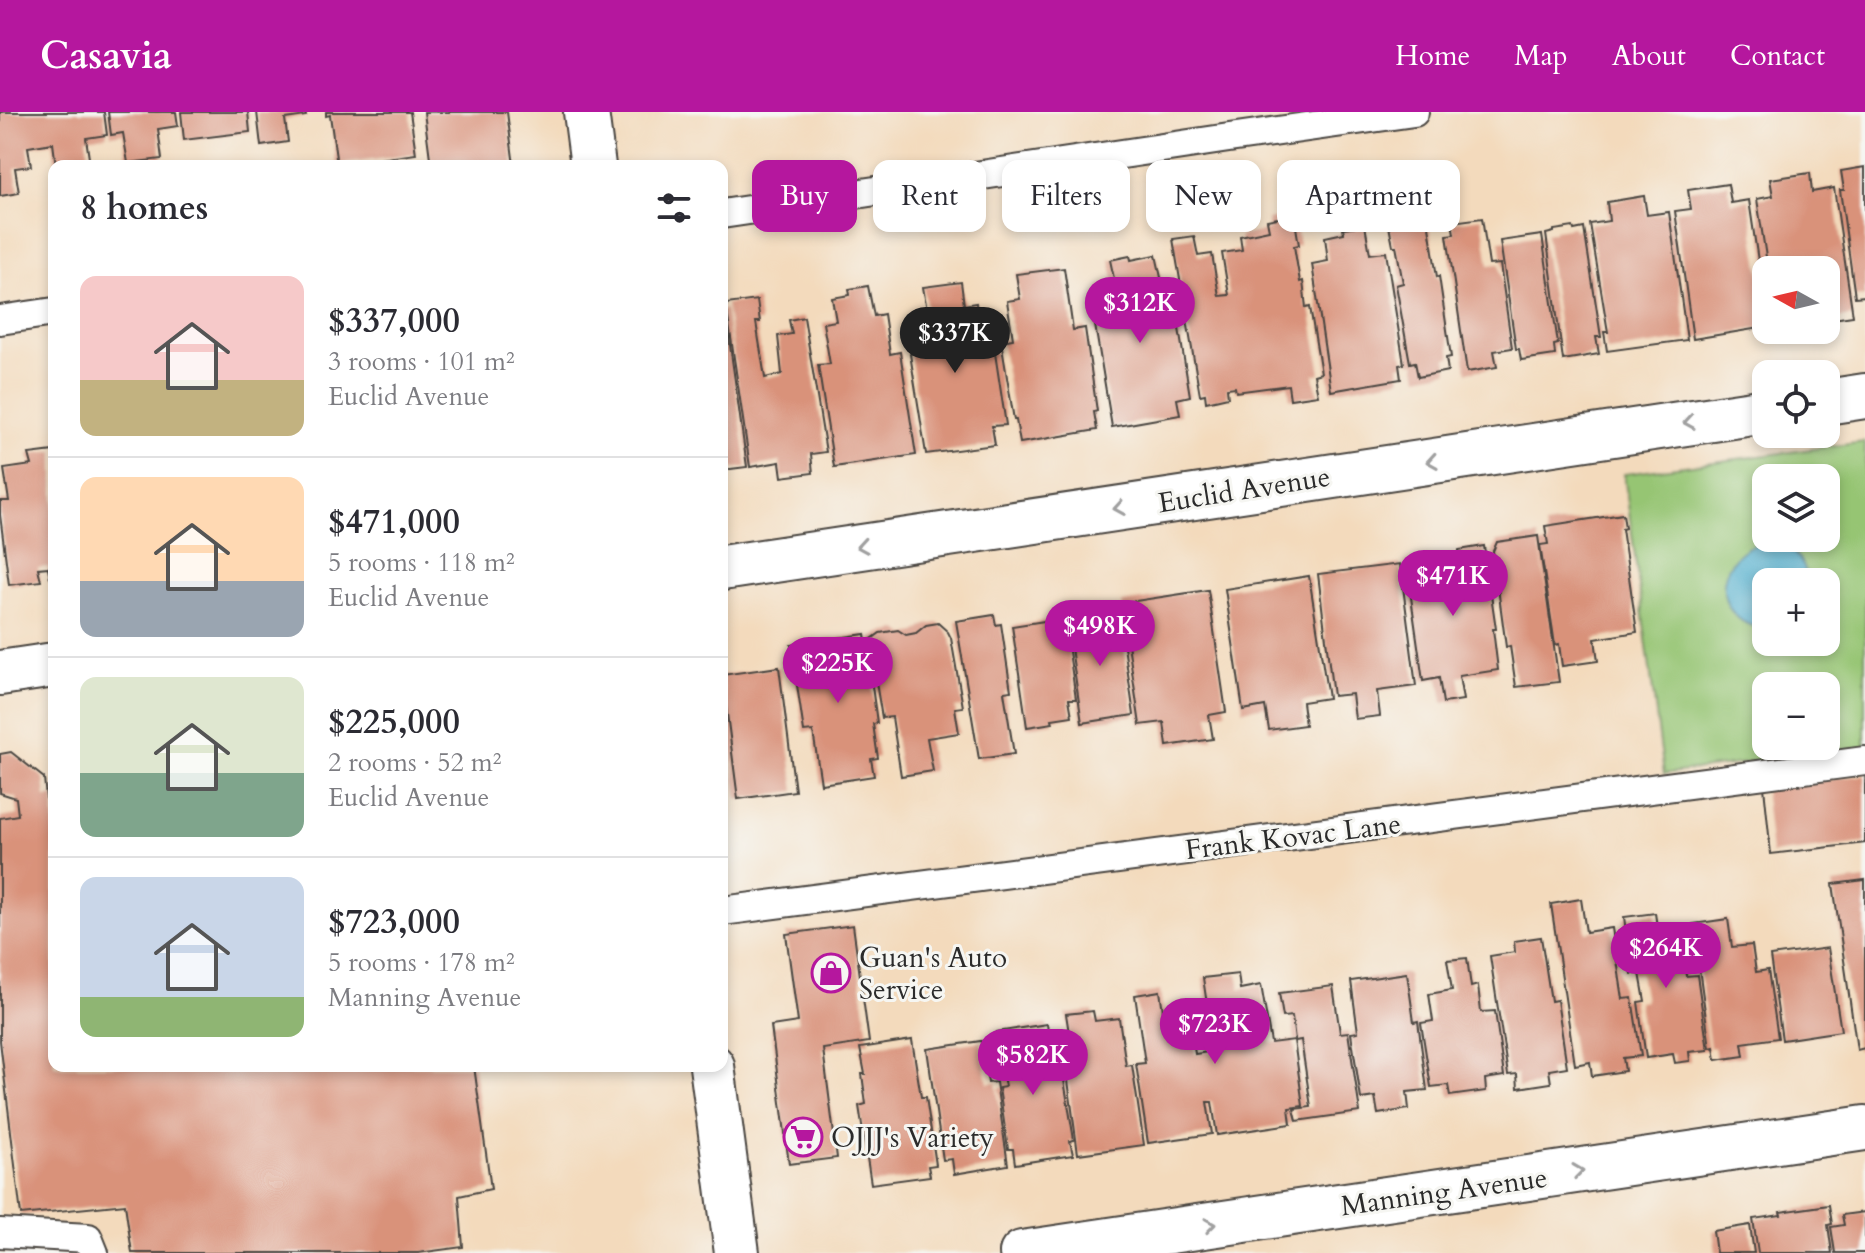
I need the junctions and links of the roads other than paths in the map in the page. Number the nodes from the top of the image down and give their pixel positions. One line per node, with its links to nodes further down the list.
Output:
1 (586, 112): 3 (street)
2 (1414, 112): 4 (lane)
3 (592, 160)
4 (728, 213)
5 (48, 313): 6 (lane)
6 (0, 320)
7 (1865, 396): 8 (street)
8 (1840, 400)
9 (1752, 413): 10 (street, Euclid Avenue, one-way to 10)
10 (728, 567)
11 (48, 666): 12 (street)
12 (0, 673)
13 (1865, 761): 14 (lane, Frank Kovac Lane)
14 (728, 910)
15 (713, 1072): 19 (street)
16 (1865, 1128): 20 (street, Manning Avenue, one-way to 16)
17 (0, 1233): 18 (lane)
18 (94, 1253)
19 (737, 1253)
20 (1022, 1253)

